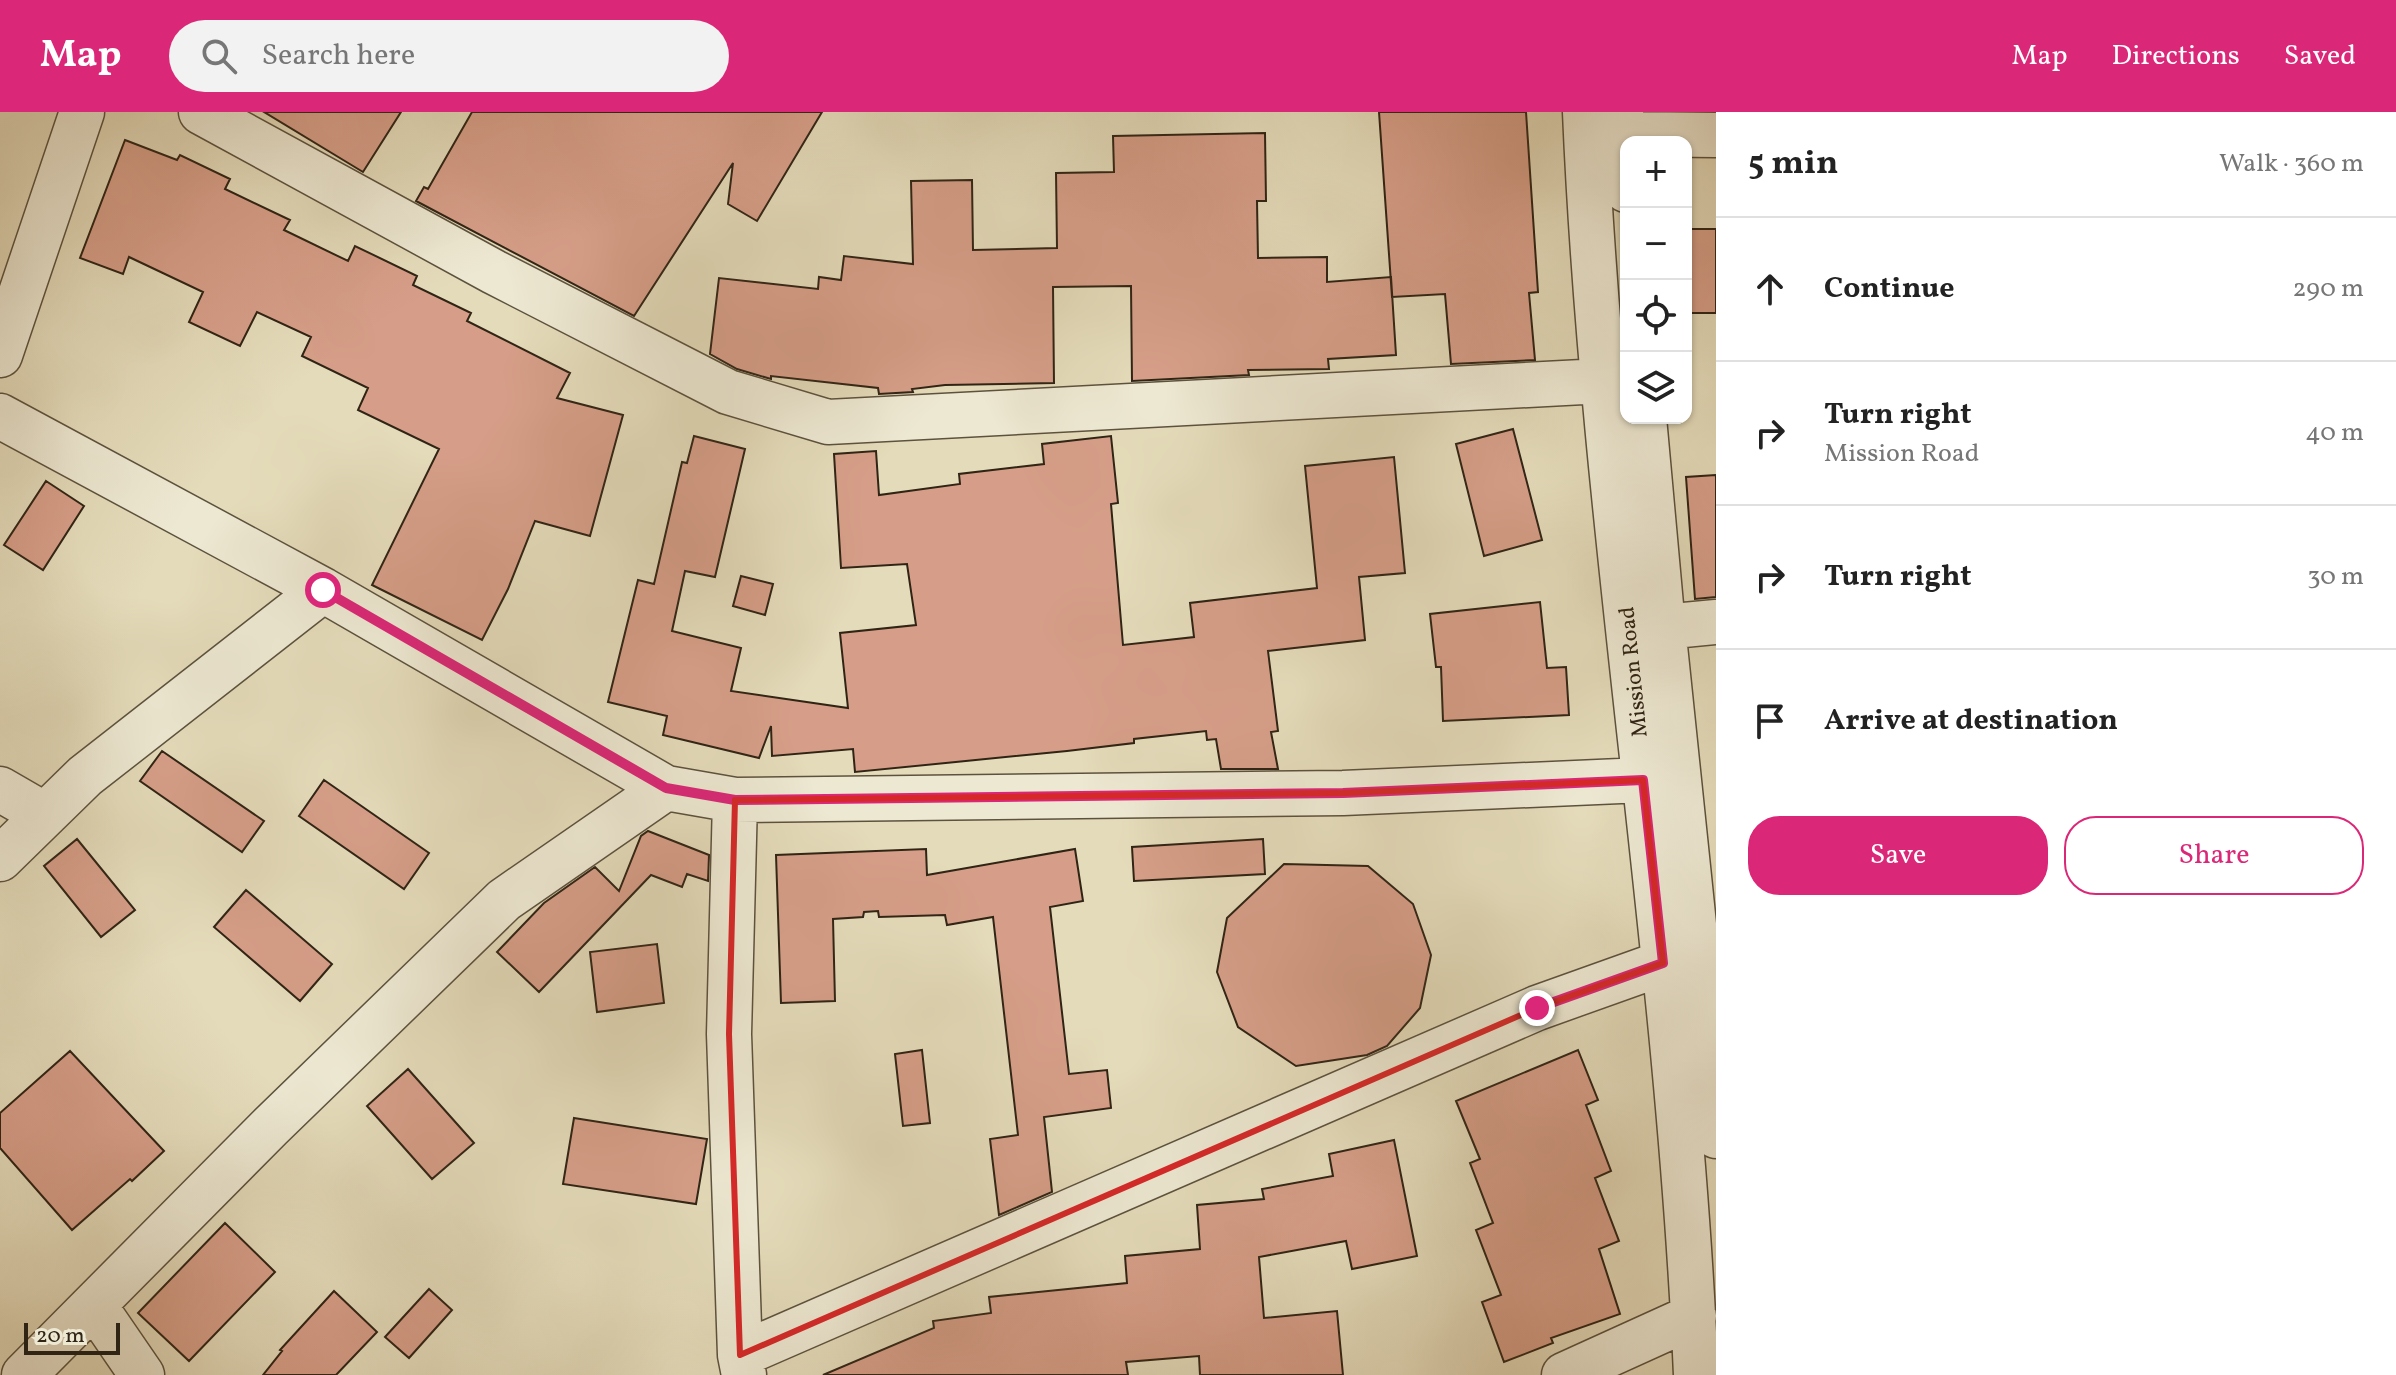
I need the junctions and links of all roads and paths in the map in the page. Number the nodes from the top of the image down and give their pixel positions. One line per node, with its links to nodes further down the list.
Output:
1 (82, 112): 6 (street)
2 (201, 112): 7 (street)
3 (1585, 112): 7 (street, Mission Road)
4 (1622, 123): 5 (street)
5 (1716, 135)
6 (0, 355)
7 (1602, 381): 13 (street, Mission Road)
8 (0, 416): 10 (street)
9 (1645, 424): 12 (street, Mission Road)
10 (323, 590): 14 (street); 17 (street)
11 (1716, 622): 12 (street)
12 (1663, 627): 20 (street, Mission Road)
13 (1643, 780): 16 (street); 19 (street, Mission Road)
14 (666, 788): 16 (street); 22 (street)
15 (0, 789): 17 (street)
16 (735, 800): 24 (street)
17 (45, 815): 18 (street)
18 (0, 859)
19 (1663, 963): 23 (street, Mission Road); 24 (street)
20 (1713, 1080): 21 (street, Mission Road)
21 (1716, 1136)
22 (94, 1305): 25 (street); 26 (street)
23 (1694, 1316): 27 (street); 28 (street, Mission Road)
24 (742, 1365)
25 (24, 1375)
26 (142, 1375)
27 (1564, 1375)
28 (1696, 1375)

